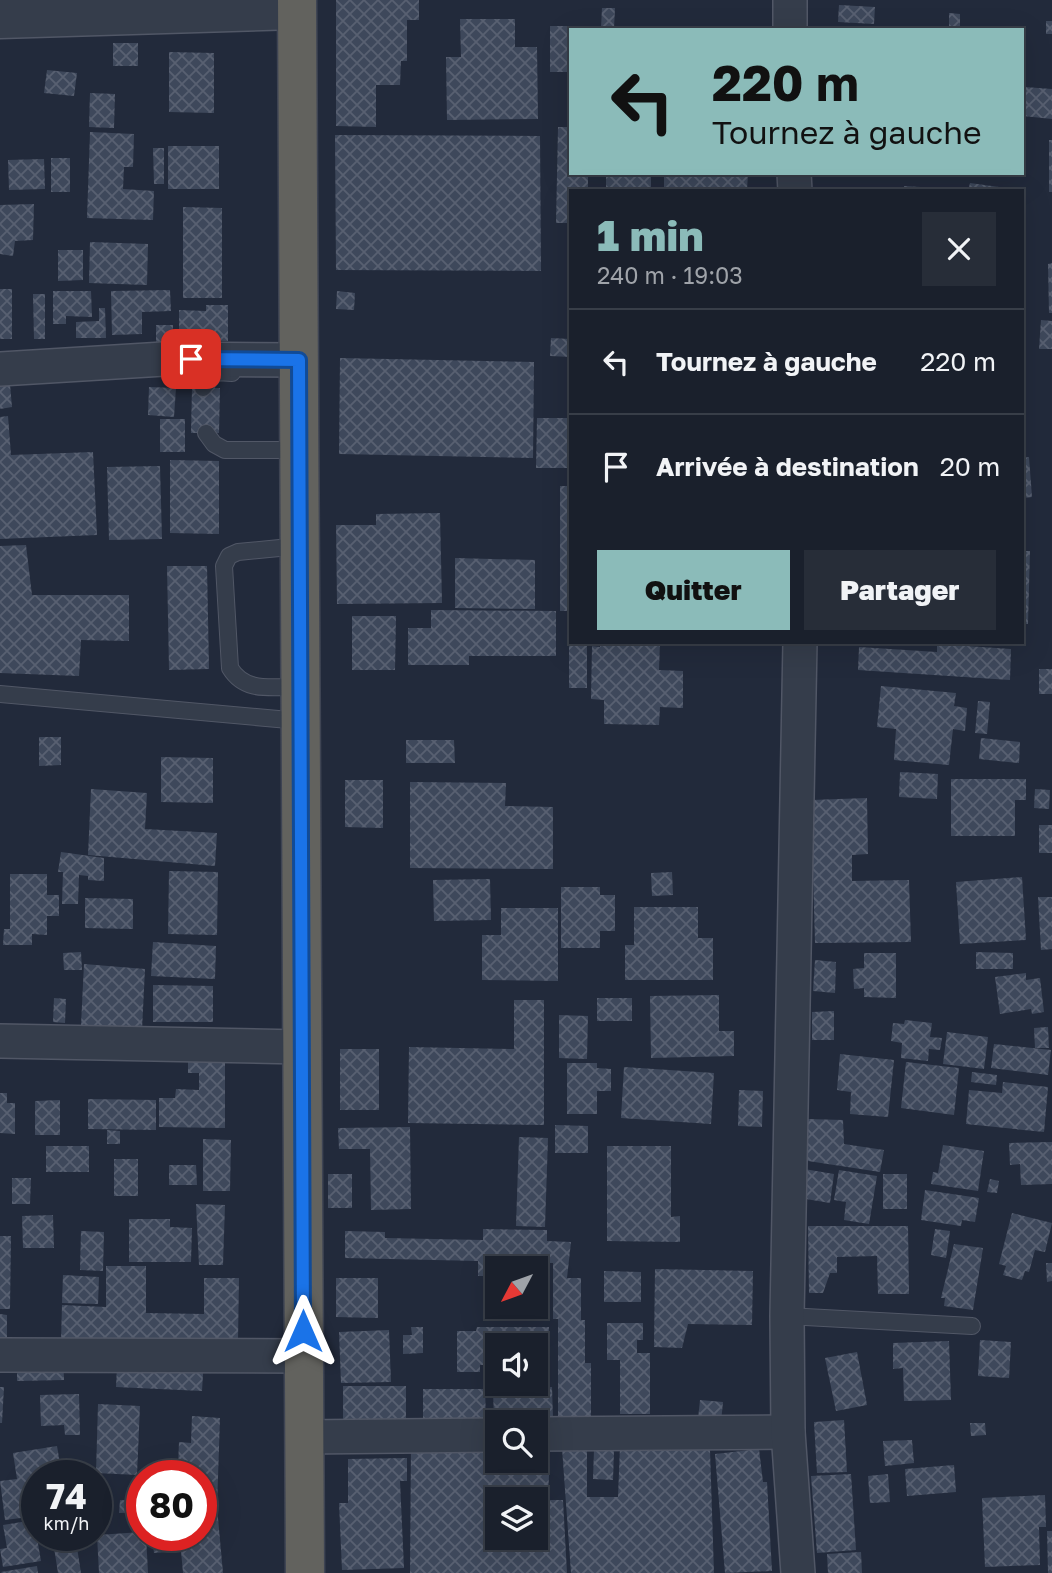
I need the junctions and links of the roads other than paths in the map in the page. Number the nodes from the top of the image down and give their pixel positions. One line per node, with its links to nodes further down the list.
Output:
1 (790, 0): 4 (street)
2 (296, 5): 3 (street); 5 (highway)
3 (0, 19)
4 (790, 28)
5 (298, 368): 6 (street); 7 (lane); 9 (highway)
6 (0, 369)
7 (203, 388)
8 (206, 433): 9 (lane)
9 (298, 450): 10 (highway)
10 (300, 545): 13 (highway); 13 (lane)
11 (800, 644): 16 (street)
12 (0, 694): 13 (lane)
13 (300, 704): 15 (highway)
14 (0, 1041): 15 (street)
15 (301, 1047): 19 (highway)
16 (788, 1316): 17 (lane); 20 (street)
17 (972, 1326)
18 (0, 1355): 19 (street)
19 (303, 1356): 23 (highway)
20 (788, 1432): 21 (street); 25 (street)
21 (548, 1434)
22 (485, 1435): 23 (street)
23 (304, 1437): 24 (highway)
24 (305, 1573)
25 (798, 1573)

